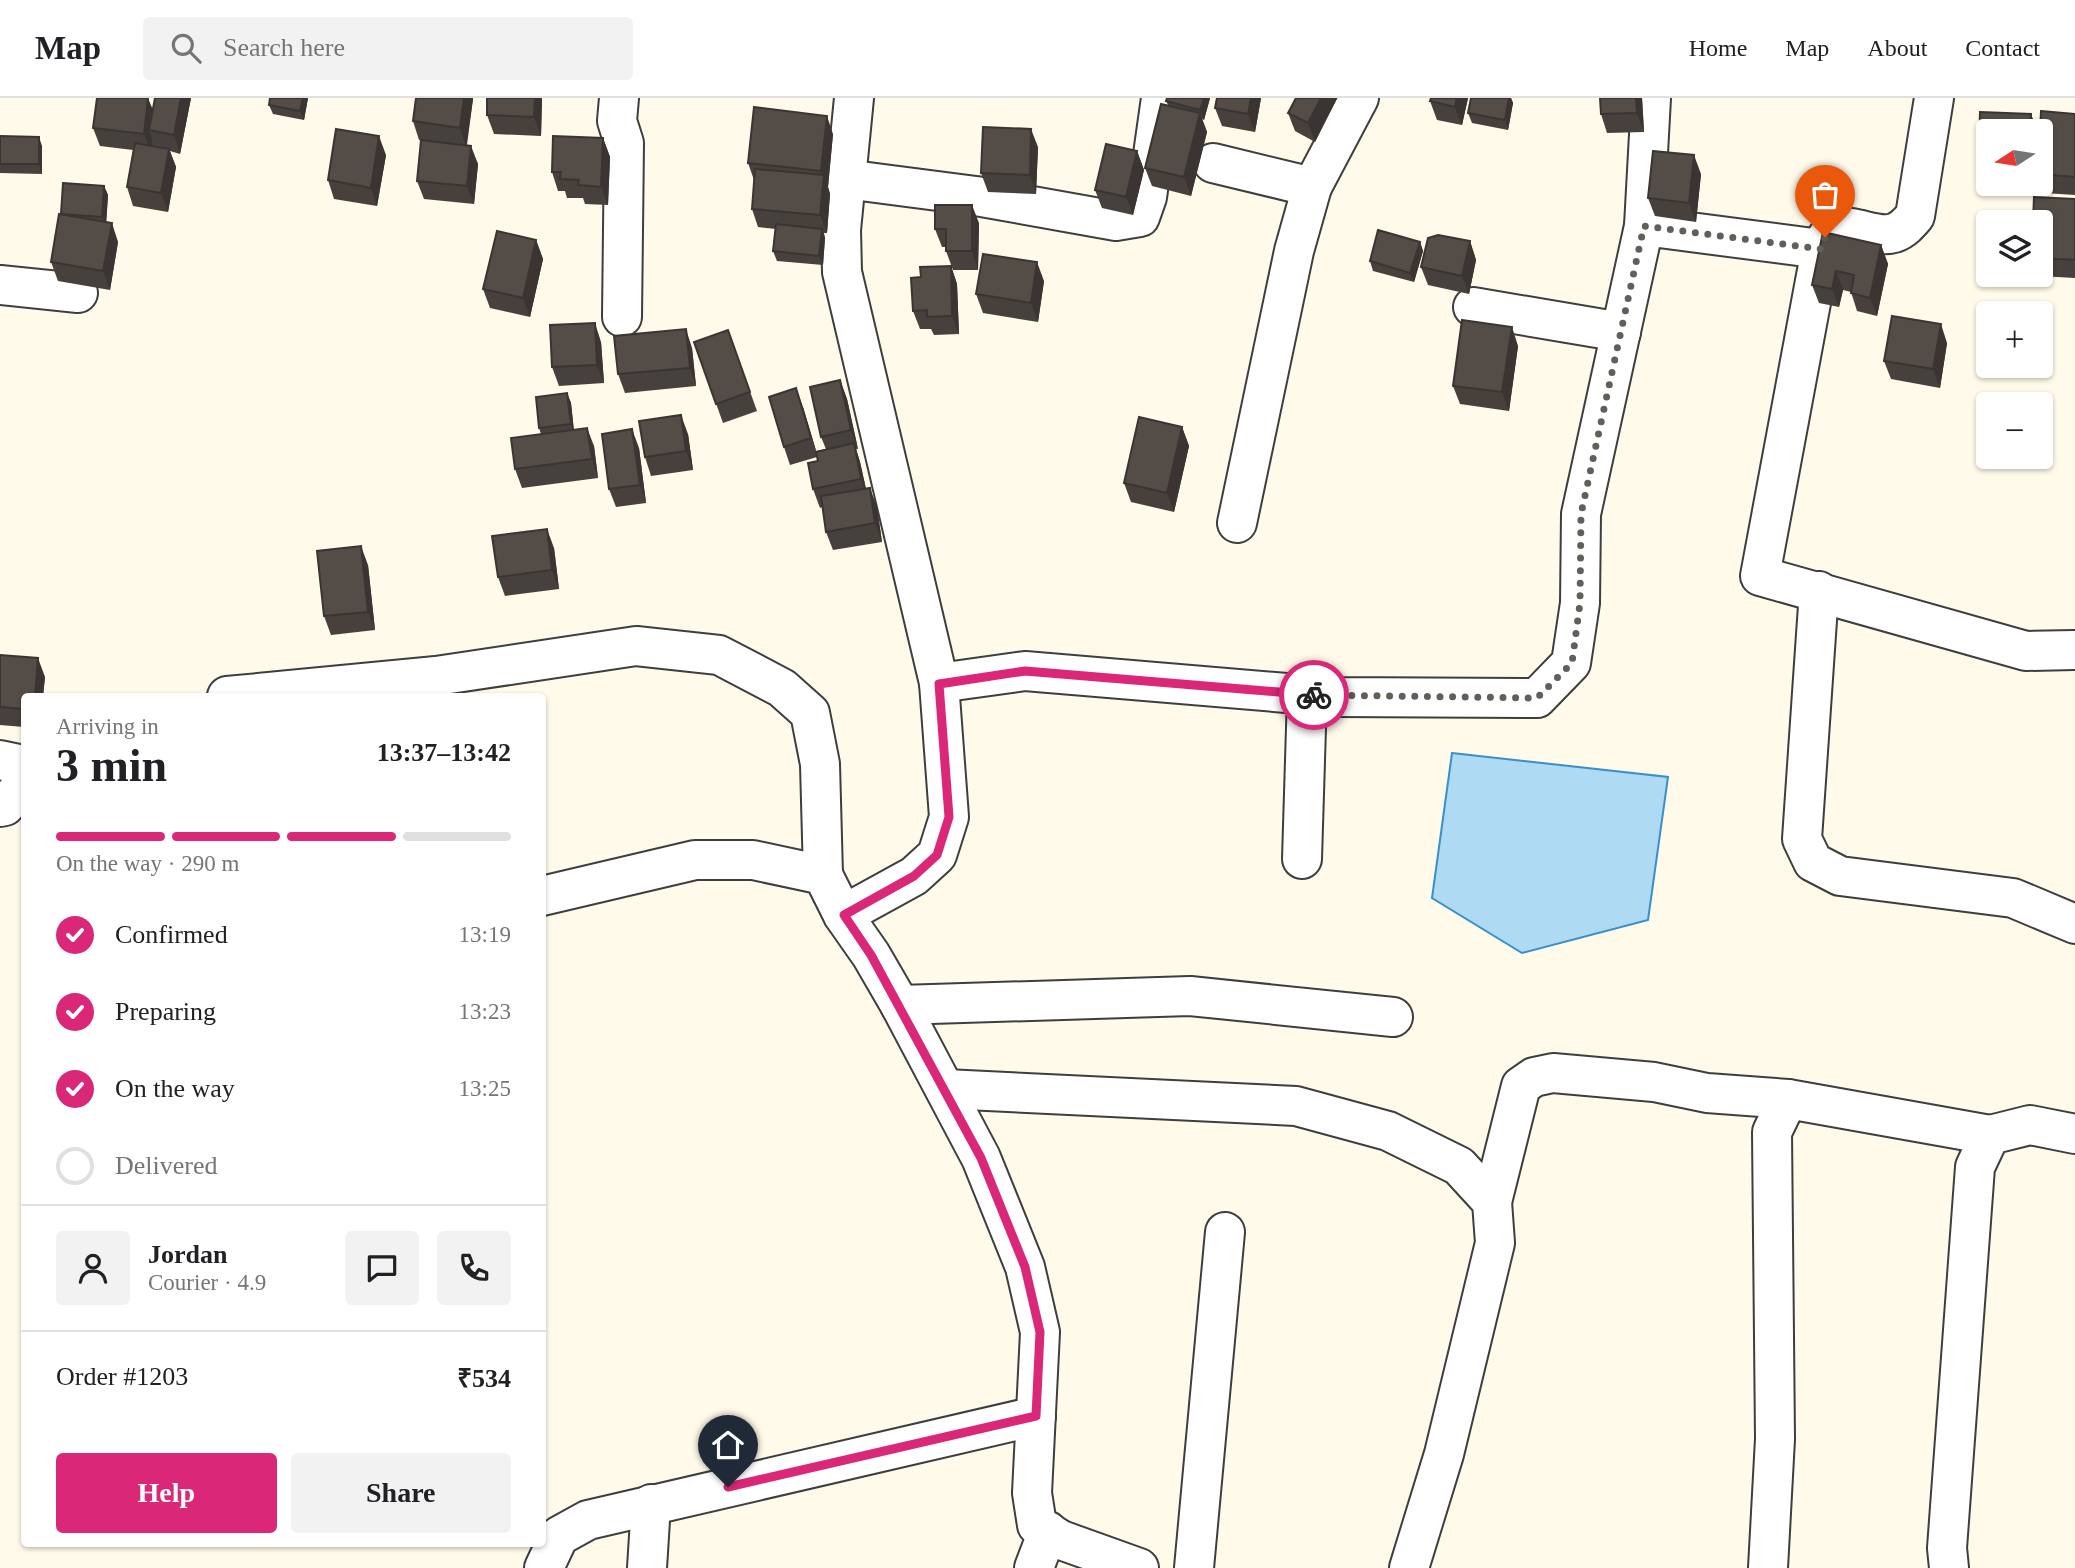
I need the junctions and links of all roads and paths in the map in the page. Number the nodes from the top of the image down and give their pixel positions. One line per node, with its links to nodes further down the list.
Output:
1 (619, 98): 15 (street)
2 (854, 98): 8 (street)
3 (1161, 98): 8 (street)
4 (1359, 98): 9 (street)
5 (1651, 98): 10 (street)
6 (1934, 98): 11 (street)
7 (1213, 163): 9 (street)
8 (845, 179): 20 (street)
9 (1312, 187): 17 (street)
10 (1644, 226): 11 (street); 16 (street)
11 (1821, 249): 18 (street)
12 (0, 285): 13 (street)
13 (78, 293)
14 (1473, 307): 16 (street)
15 (622, 317)
16 (1621, 332): 22 (street)
17 (1237, 523)
18 (1819, 591): 19 (street); 31 (street)
19 (2075, 650)
20 (939, 684): 22 (street); 30 (street)
21 (258, 693): 28 (street)
22 (1307, 695): 27 (street)
23 (0, 760): 24 (street)
24 (21, 764)
25 (21, 787): 26 (street)
26 (0, 807)
27 (1302, 859)
28 (823, 875): 29 (street); 30 (street)
29 (546, 895)
30 (844, 915): 32 (street)
31 (2075, 924)
32 (900, 1005): 33 (street); 34 (street)
33 (1394, 1017)
34 (945, 1089): 38 (street); 40 (street)
35 (1788, 1099): 37 (street); 38 (street); 49 (street)
36 (2075, 1134): 37 (street)
37 (1990, 1135): 50 (street)
38 (1492, 1202): 48 (street)
39 (1225, 1231): 47 (street)
40 (1036, 1416): 41 (street); 42 (street)
41 (651, 1504): 43 (street); 44 (street)
42 (1048, 1531): 45 (street); 46 (street)
43 (544, 1568)
44 (647, 1568)
45 (1034, 1568)
46 (1139, 1568)
47 (1194, 1568)
48 (1409, 1568)
49 (1768, 1568)
50 (1949, 1568)

